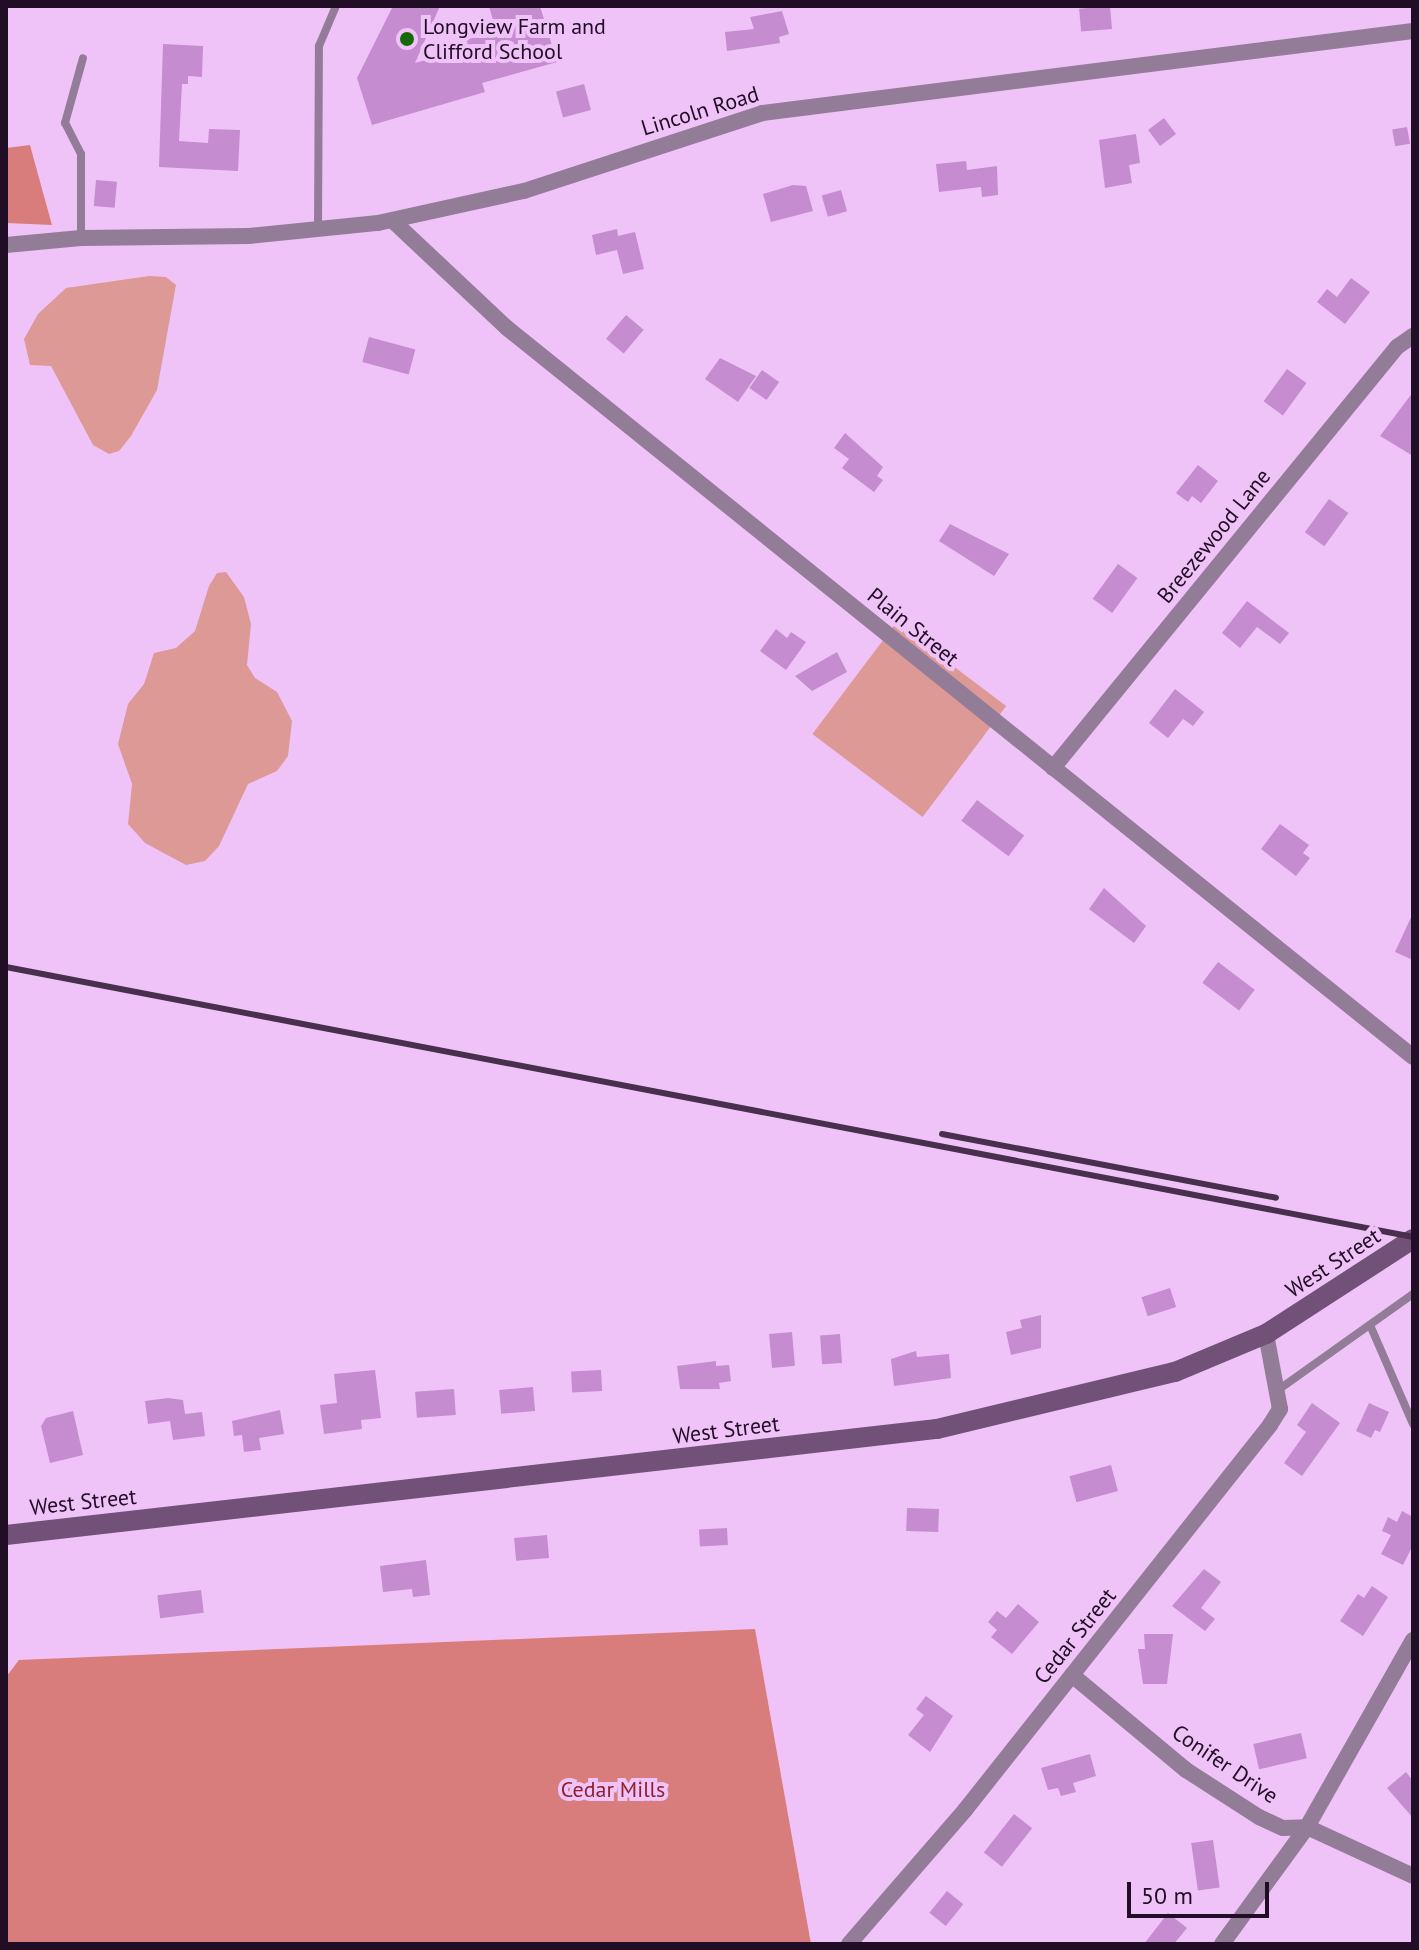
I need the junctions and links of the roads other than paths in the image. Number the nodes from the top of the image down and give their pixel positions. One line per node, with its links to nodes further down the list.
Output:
1 (336, 6): 5 (lane)
2 (1413, 31): 4 (street, Lincoln Road)
3 (83, 58): 6 (lane)
4 (393, 221): 5 (street, Lincoln Road); 9 (street, Plain Street)
5 (318, 230): 6 (street, Lincoln Road)
6 (81, 238): 7 (street, Lincoln Road)
7 (6, 245)
8 (1413, 336): 9 (street, Breezewood Lane)
9 (1053, 768): 10 (street, Plain Street)
10 (1413, 1057)
11 (1413, 1239): 14 (main road, West Street)
12 (1413, 1294): 13 (lane)
13 (1370, 1325): 15 (lane); 16 (lane)
14 (1266, 1334): 15 (street, Cedar Street); 17 (main road, West Street)
15 (1278, 1390): 19 (street, Cedar Street)
16 (1413, 1424)
17 (6, 1535)
18 (1413, 1640): 20 (street)
19 (1072, 1675): 20 (street, Conifer Drive); 22 (street, Cedar Street)
20 (1307, 1827): 21 (street, Conifer Drive); 23 (street)
21 (1413, 1876)
22 (849, 1944)
23 (1222, 1944)

